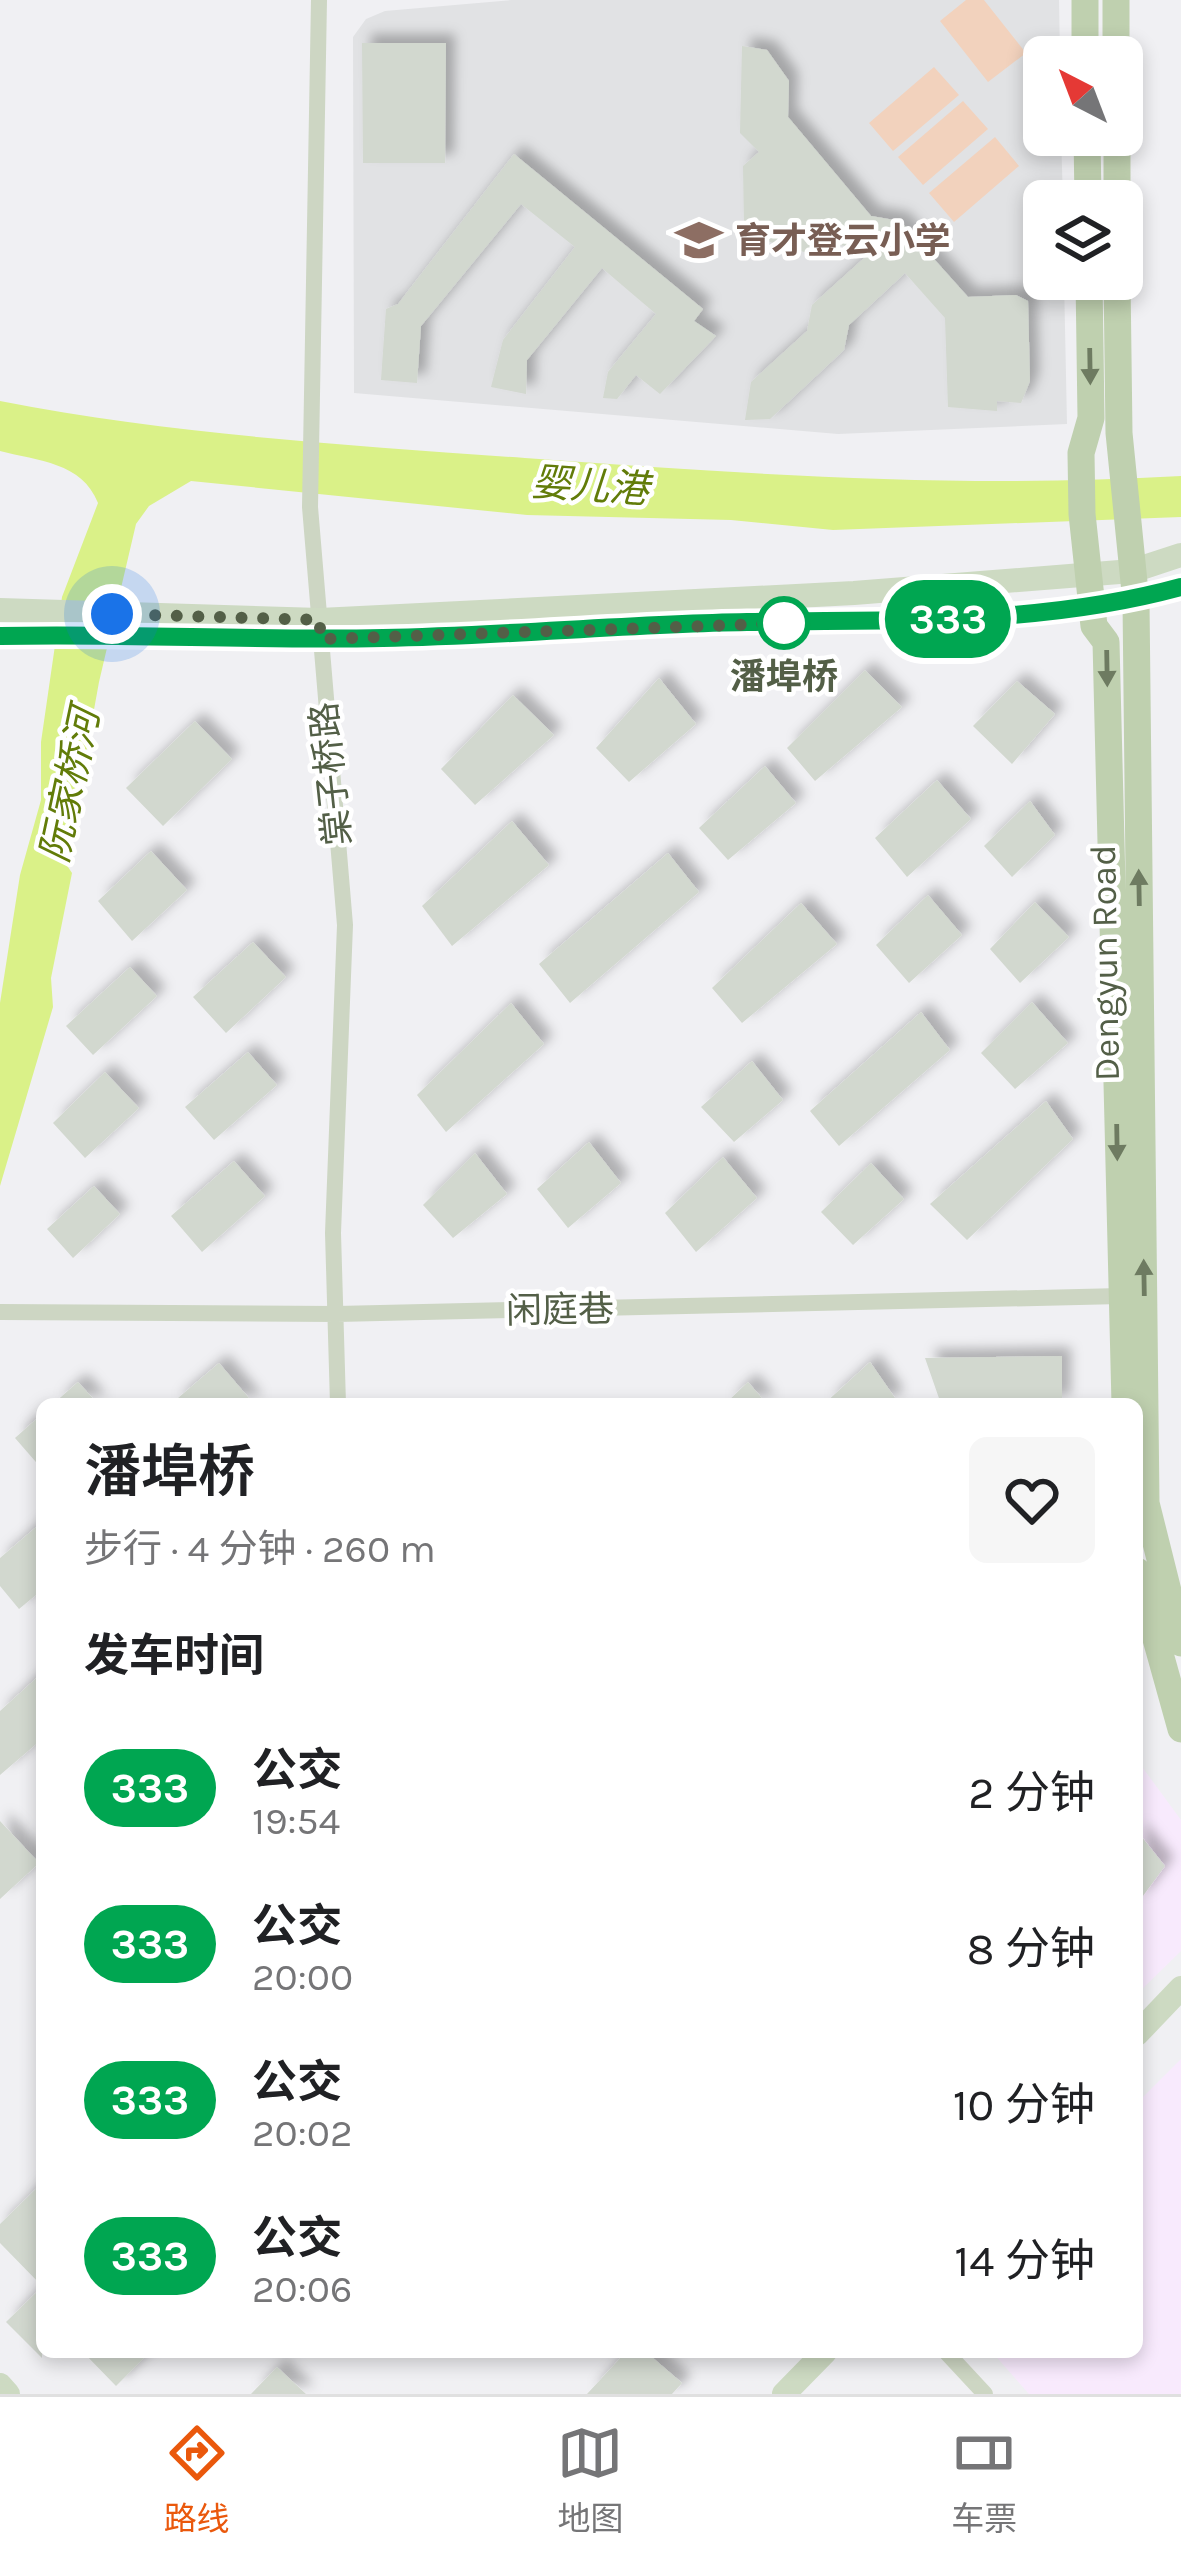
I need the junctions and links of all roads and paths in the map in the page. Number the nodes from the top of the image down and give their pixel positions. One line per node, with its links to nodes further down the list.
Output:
1 (319, 0): 16 (street, 棠子桥路)
2 (1085, 0): 4 (main road)
3 (1116, 0): 5 (main road)
4 (1085, 36)
5 (1116, 36)
6 (1089, 300): 10 (main road, Dengyun Road, one-way to 10)
7 (1117, 300): 9 (main road, Dengyun Road)
8 (1181, 555): 9 (main road)
9 (1132, 572): 10 (main road); 12 (main road, Dengyun Road)
10 (1088, 573): 13 (main road, Dengyun Road); 16 (main road)
11 (1181, 587): 12 (main road)
12 (1136, 602): 13 (main road); 24 (main road, Dengyun Road, one-way to 12)
13 (1091, 607): 16 (main road); 18 (main road, Dengyun Road, one-way to 18)
14 (0, 610): 15 (main road)
15 (33, 624): 16 (main road); 17 (main road)
16 (320, 630): 20 (street, 棠子桥路)
17 (0, 635)
18 (1120, 1296): 20 (street, 闲庭巷); 22 (main road, Dengyun Road)
19 (0, 1312): 20 (street, 闲庭巷)
20 (337, 1314): 21 (street, 棠子桥路)
21 (338, 1398)
22 (1124, 1398)
23 (1143, 1593): 25 (main road)
24 (1181, 1643)
25 (1181, 1729)
26 (1181, 1988): 27 (main road)
27 (1143, 2028)
28 (819, 2358): 32 (main road)
29 (952, 2358): 33 (street)
30 (0, 2385): 31 (main road)
31 (8, 2394)
32 (784, 2394)
33 (985, 2394)

